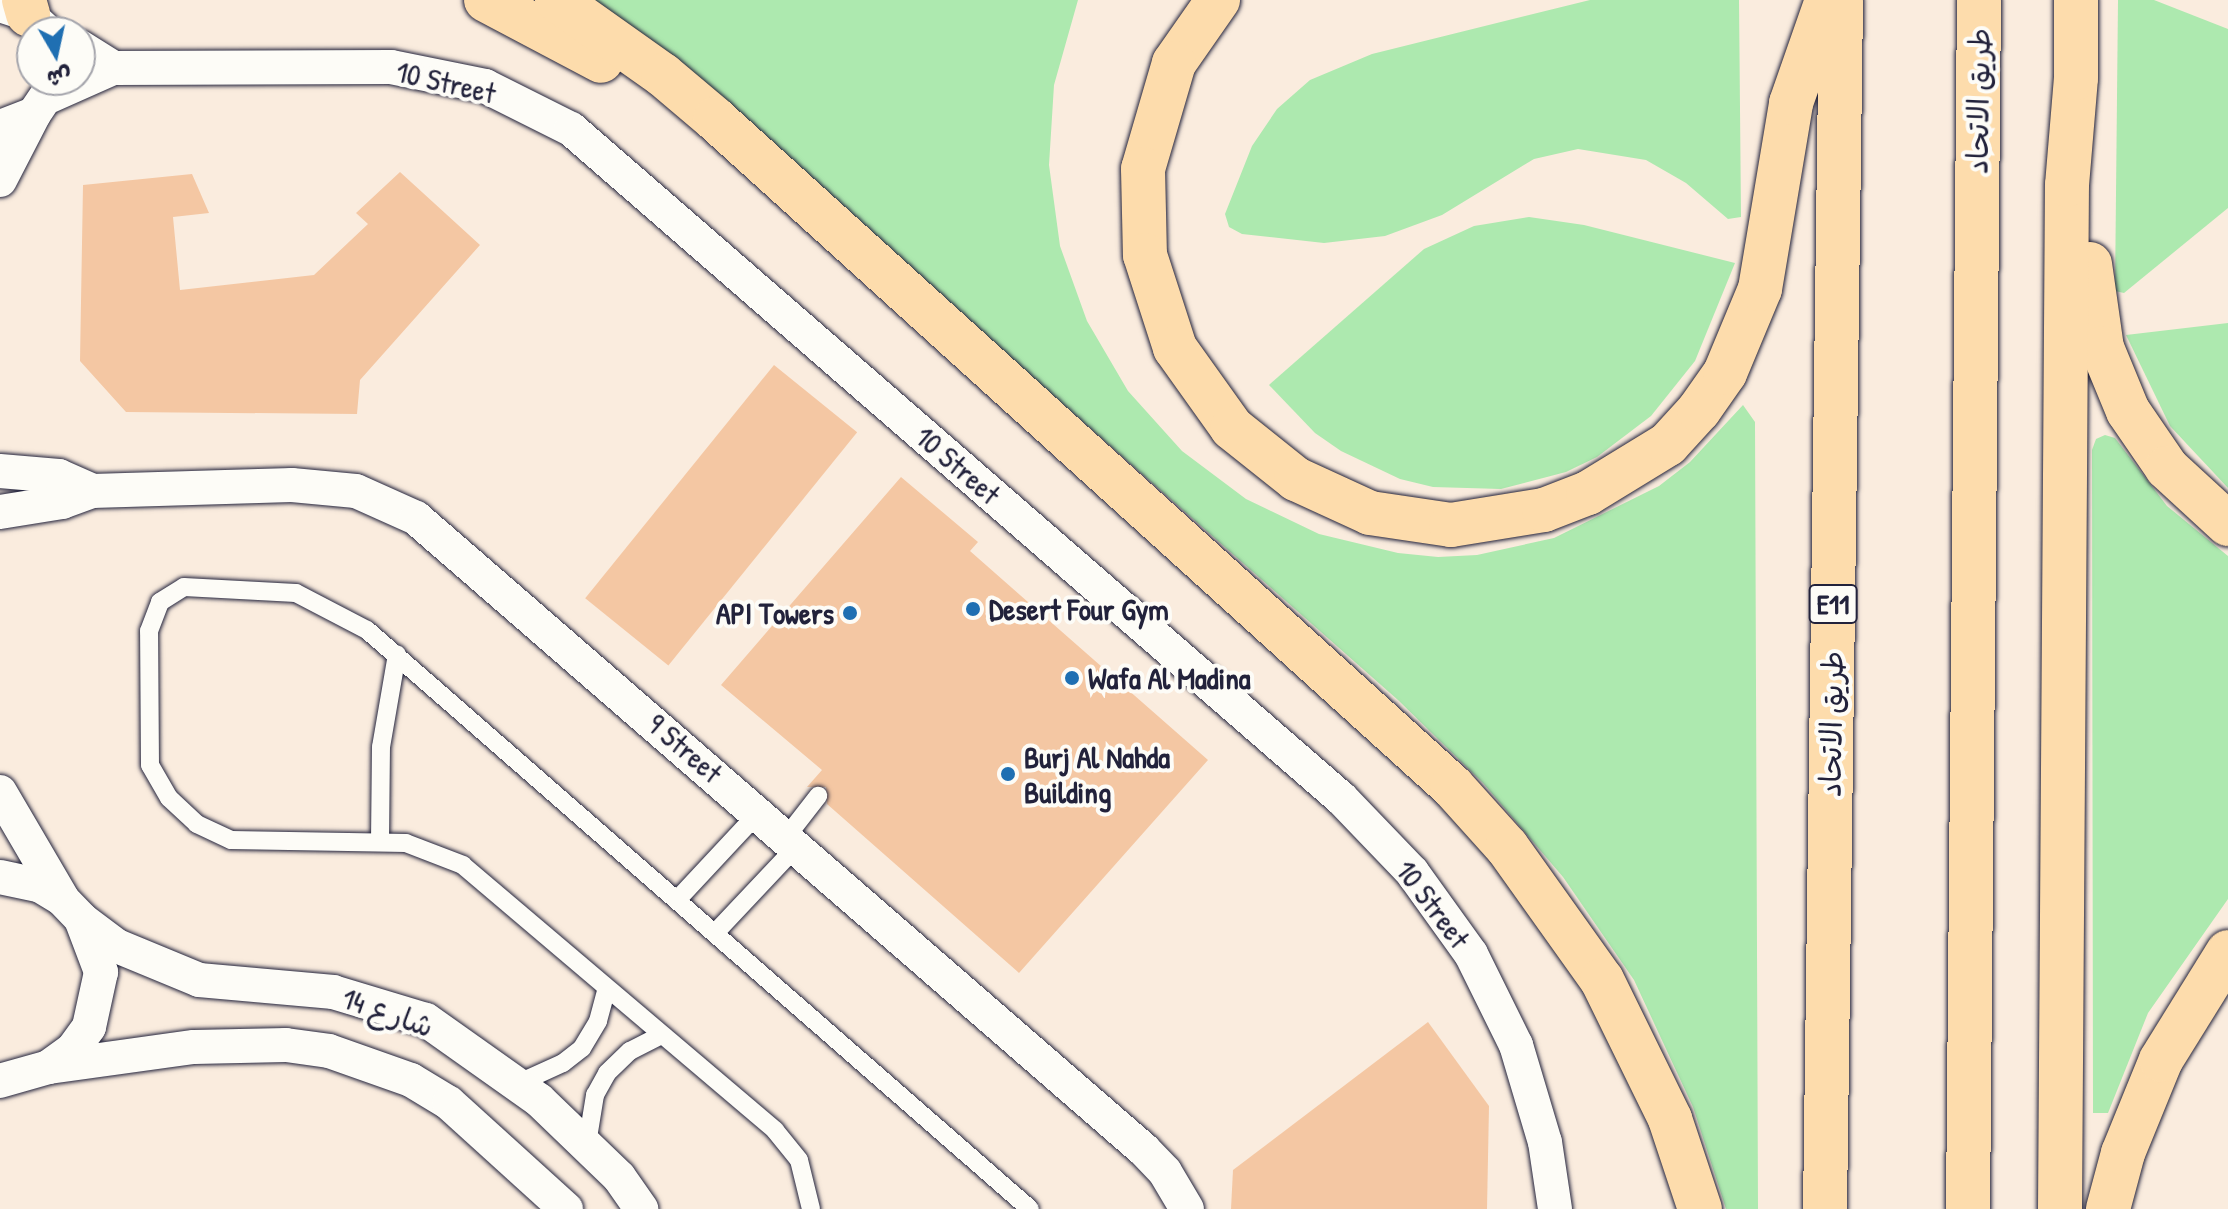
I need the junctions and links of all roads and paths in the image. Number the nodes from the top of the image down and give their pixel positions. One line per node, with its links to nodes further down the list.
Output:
1 (486, 0): 13 (highway)
2 (557, 0): 13 (highway)
3 (1218, 0): 4 (highway)
4 (1827, 0)
5 (1841, 0): 43 (highway, طريق الاتحاد / E11)
6 (1979, 0): 44 (highway, طريق الاتحاد)
7 (2076, 0): 10 (highway)
8 (96, 57): 9 (street)
9 (113, 68): 11 (street); 41 (street, 10 Street)
10 (2076, 78): 18 (highway); 45 (highway)
11 (47, 97): 12 (street); 14 (street)
12 (0, 127)
13 (763, 167): 42 (highway)
14 (0, 180)
15 (0, 471): 16 (street)
16 (92, 491): 17 (street); 22 (street, 9 Street)
17 (0, 512)
18 (2228, 524)
19 (397, 654): 24 (lane); 24 (lane); 26 (lane)
20 (0, 792): 27 (street)
21 (822, 800): 23 (lane)
22 (759, 812): 23 (street, 9 Street); 26 (lane)
23 (796, 833): 28 (lane); 40 (street, 9 Street)
24 (380, 841): 30 (lane)
25 (0, 877): 27 (street, شارع 14)
26 (677, 900): 28 (lane)
27 (72, 909): 32 (street); 34 (street, شارع 14)
28 (715, 933): 39 (lane)
29 (2228, 952): 46 (highway)
30 (606, 991): 31 (lane); 34 (lane)
31 (659, 1036): 35 (lane); 38 (lane)
32 (49, 1067): 33 (street, شارع 14); 36 (street, شارع 14)
33 (0, 1081)
34 (519, 1083): 35 (street, شارع 14)
35 (587, 1144): 37 (street, شارع 14)
36 (566, 1209)
37 (641, 1209)
38 (811, 1209)
39 (1030, 1209)
40 (1187, 1209)
41 (1555, 1209)
42 (1700, 1209)
43 (1825, 1209)
44 (1968, 1209)
45 (2060, 1209)
46 (2108, 1209)

